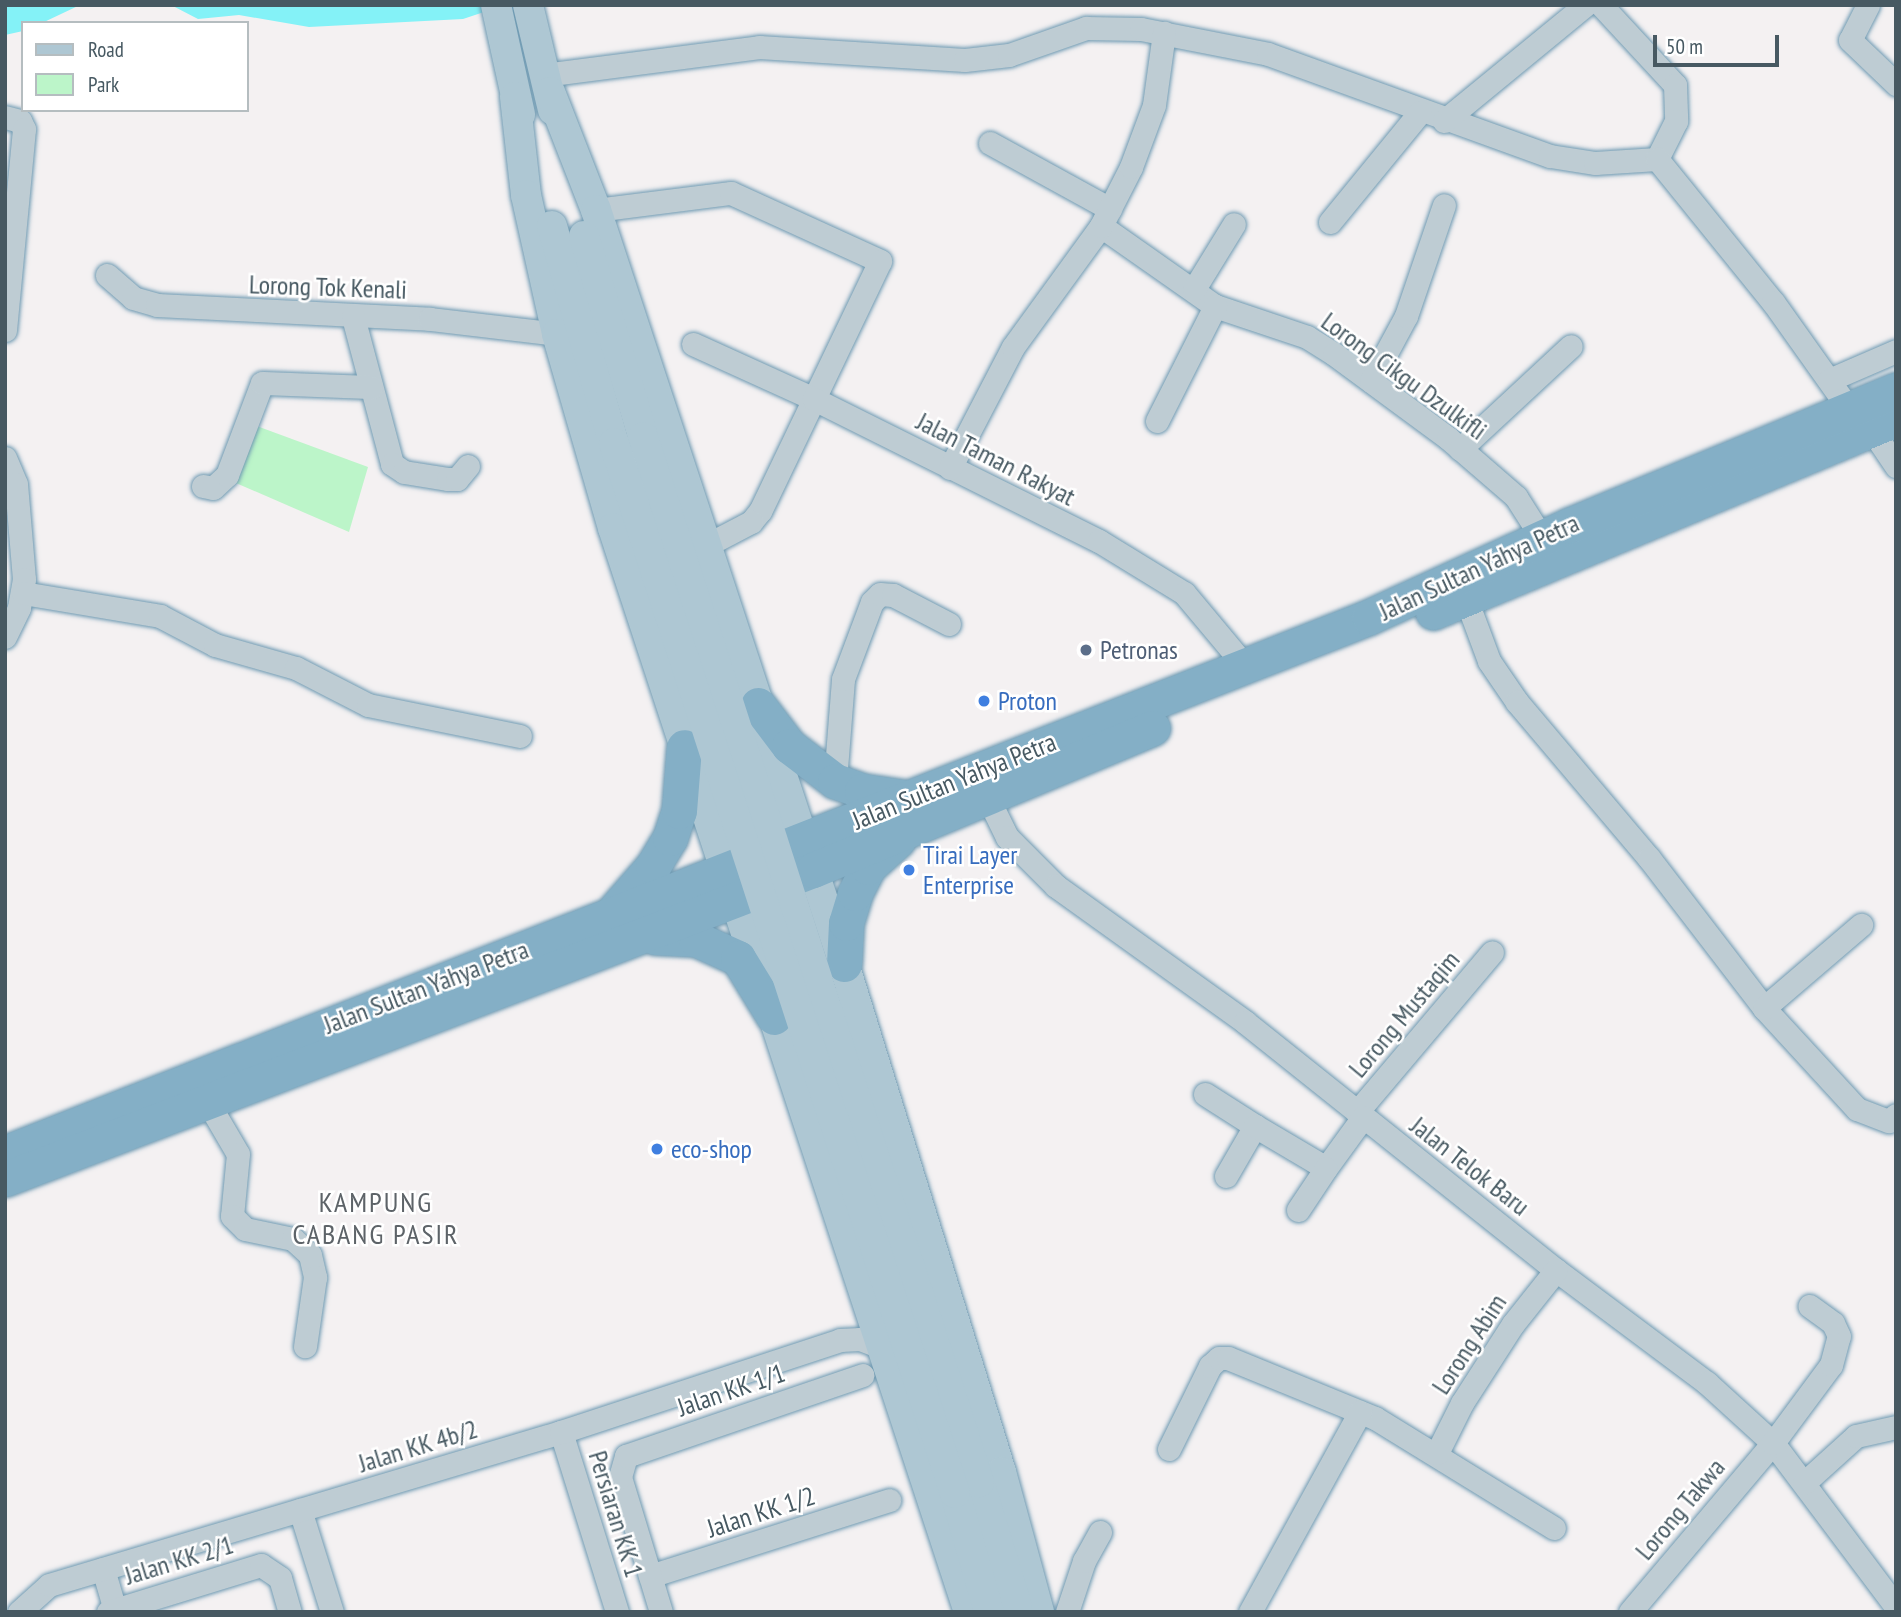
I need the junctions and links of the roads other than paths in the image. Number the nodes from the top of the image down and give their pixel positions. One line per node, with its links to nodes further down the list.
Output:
1 (496, 5): 9 (main road)
2 (528, 5): 7 (main road)
3 (1585, 5): 12 (street)
4 (1601, 5): 14 (street)
5 (1868, 5): 8 (street)
6 (1164, 33): 7 (street); 10 (street); 17 (street)
7 (544, 74): 16 (main road); 36 (main road)
8 (1896, 84)
9 (512, 85): 25 (main road); 36 (main road)
10 (1420, 112): 12 (street); 18 (street)
11 (5, 117): 24 (street)
12 (1444, 121): 14 (street)
13 (990, 143): 17 (street, Lorong Cikgu Dzulkifli)
14 (1657, 159): 29 (street)
15 (1444, 205): 30 (street)
16 (596, 210): 33 (street); 44 (main road)
17 (1106, 218): 21 (street, Lorong Cikgu Dzulkifli); 41 (street)
18 (1330, 222)
19 (1234, 224): 21 (street)
20 (107, 275): 23 (street, Lorong Tok Kenali)
21 (1194, 289): 22 (street, Lorong Cikgu Dzulkifli)
22 (1216, 306): 30 (street, Lorong Cikgu Dzulkifli); 35 (street)
23 (353, 317): 25 (street, Lorong Tok Kenali); 31 (street)
24 (5, 330)
25 (557, 334): 53 (main road)
26 (693, 344): 33 (street, Jalan Taman Rakyat)
27 (1571, 346): 37 (street)
28 (1896, 351): 29 (street)
29 (1829, 380): 34 (street)
30 (1371, 381): 37 (street, Lorong Cikgu Dzulkifli)
31 (371, 387): 39 (street); 42 (street)
32 (1896, 390): 34 (highway, Jalan Sultan Yahya Petra)
33 (814, 399): 41 (street, Jalan Taman Rakyat); 44 (street)
34 (1872, 419): 40 (street); 43 (highway, Jalan Sultan Yahya Petra)
35 (1157, 421)
36 (629, 440): 91 (main road, bridge)
37 (1460, 449): 43 (street, Lorong Cikgu Dzulkifli)
38 (5, 458): 45 (street)
39 (468, 466)
40 (1896, 466)
41 (950, 468): 49 (street, Jalan Taman Rakyat)
42 (203, 486)
43 (1569, 536): 46 (highway, Jalan Sultan Yahya Petra); 49 (highway, Jalan Sultan Yahya Petra)
44 (705, 546): 50 (main road)
45 (23, 593): 48 (street); 51 (street)
46 (1466, 599): 55 (highway, Jalan Sultan Yahya Petra); 65 (street)
47 (949, 624): 54 (street)
48 (5, 637)
49 (1245, 666): 56 (highway, Jalan Sultan Yahya Petra)
50 (758, 705): 52 (main road); 54 (highway)
51 (520, 736)
52 (777, 760): 53 (main road); 57 (main road)
53 (690, 763): 58 (main road); 61 (highway)
54 (835, 781): 56 (highway)
55 (987, 796): 56 (highway, Jalan Sultan Yahya Petra); 69 (street, Jalan Telok Baru)
56 (914, 812): 57 (highway, Jalan Sultan Yahya Petra); 63 (highway)
57 (808, 855): 58 (highway, Jalan Sultan Yahya Petra); 59 (main road)
58 (732, 884): 61 (highway, Jalan Sultan Yahya Petra); 64 (main road)
59 (830, 923): 63 (main road); 64 (main road)
60 (1861, 925): 65 (street)
61 (620, 928): 66 (highway); 68 (highway, Jalan Sultan Yahya Petra); 72 (highway, Jalan Sultan Yahya Petra)
62 (1492, 952): 69 (street, Lorong Mustaqim)
63 (844, 964): 108 (main road)
64 (759, 970): 66 (main road)
65 (1764, 1008): 70 (street)
66 (774, 1017): 78 (main road)
67 (1205, 1094): 71 (street)
68 (207, 1101): 75 (highway, Jalan Sultan Yahya Petra); 81 (street)
69 (1360, 1114): 73 (street, Lorong Mustaqim); 77 (street, Jalan Telok Baru)
70 (1896, 1115)
71 (1255, 1126): 73 (street); 74 (street)
72 (5, 1153)
73 (1326, 1168): 76 (street, Lorong Mustaqim)
74 (1226, 1177)
75 (5, 1179)
76 (1298, 1210)
77 (1556, 1270): 87 (street, Jalan Telok Baru); 89 (street, Lorong Abim)
78 (865, 1299): 80 (street); 82 (main road)
79 (1810, 1306): 87 (street, Lorong Takwa)
80 (840, 1340): 82 (street, Jalan KK 4b/2); 86 (street, Jalan KK 4b/2)
81 (305, 1346)
82 (881, 1347): 105 (main road)
83 (862, 1375): 97 (street, Jalan KK 1/1)
84 (1360, 1412): 88 (street); 89 (street); 110 (street)
85 (1896, 1427): 90 (street)
86 (561, 1432): 93 (street, Jalan KK 4b/2); 103 (street, Persiaran KK 1)
87 (1773, 1443): 90 (street, Jalan Telok Baru); 111 (street, Lorong Takwa)
88 (1169, 1449)
89 (1437, 1453): 94 (street)
90 (1804, 1483): 98 (street, Jalan Telok Baru)
91 (967, 1488): 106 (main road); 107 (main road)
92 (889, 1500): 97 (street, Jalan KK 1/2)
93 (300, 1510): 96 (street, Jalan KK 4b/2); 102 (street)
94 (1554, 1528)
95 (1100, 1532): 109 (street)
96 (103, 1569): 99 (street); 100 (street, Jalan KK 4b/2)
97 (650, 1576): 104 (street)
98 (1895, 1606): 112 (street)
99 (112, 1611): 101 (street, Jalan KK 2/1)
100 (19, 1612)
101 (290, 1612)
102 (332, 1612)
103 (617, 1612)
104 (661, 1612)
105 (969, 1612)
106 (989, 1612)
107 (1018, 1612)
108 (1039, 1612)
109 (1067, 1612)
110 (1250, 1612)
111 (1630, 1612)
112 (1888, 1612)

